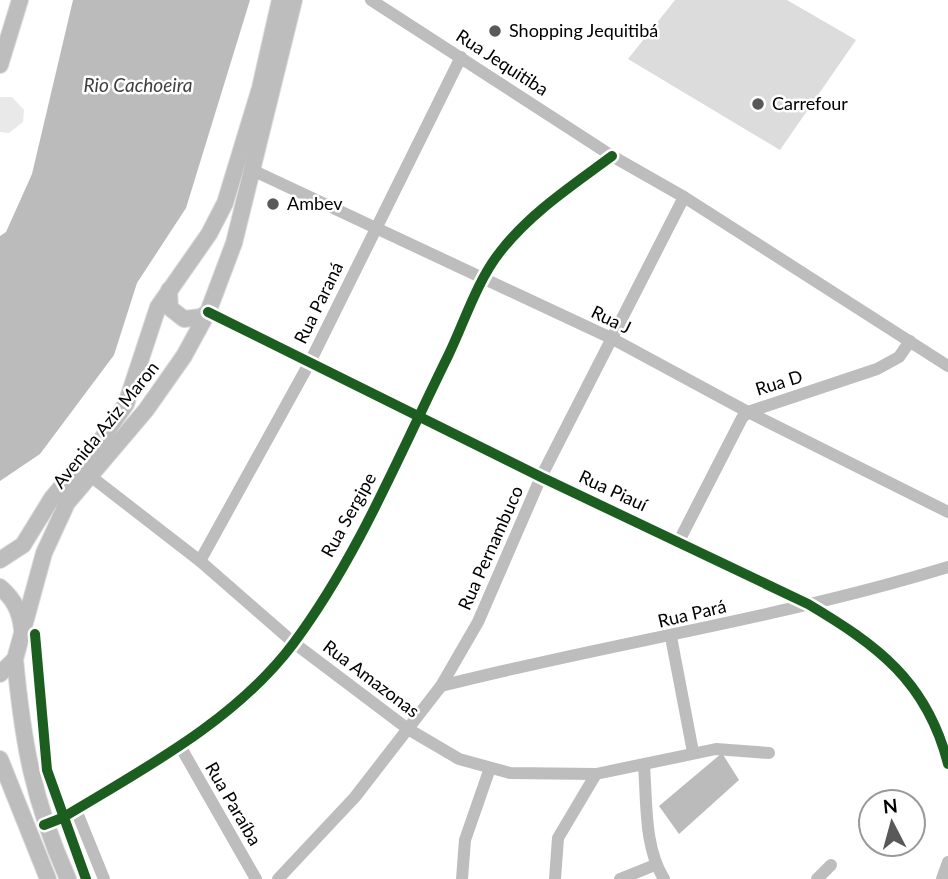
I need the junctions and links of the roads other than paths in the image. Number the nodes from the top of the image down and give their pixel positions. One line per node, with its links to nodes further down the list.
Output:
1 (20, 0): 6 (main road)
2 (280, 0): 12 (main road, Avenida Aziz Maron)
3 (294, 0): 8 (main road, Avenida Aziz Maron)
4 (371, 0): 5 (street, Rua Jequitiba)
5 (461, 57): 7 (street, Rua Jequitiba); 10 (street, Rua Paraná)
6 (0, 65)
7 (612, 156): 9 (street); 11 (street, Rua Sergipe)
8 (254, 171): 10 (street, Rua J); 13 (main road, Avenida Aziz Maron)
9 (684, 197): 14 (street, Rua Pernambuco); 15 (street)
10 (376, 227): 11 (street, Rua J); 16 (street, Rua Paraná)
11 (485, 279): 14 (street, Rua J); 19 (street, Rua Sergipe)
12 (169, 290): 13 (main road); 24 (main road, Avenida Aziz Maron)
13 (208, 312): 16 (street, Rua Piauí); 20 (main road, Avenida Aziz Maron)
14 (611, 338): 18 (street, Rua J); 21 (street, Rua Pernambuco)
15 (910, 341): 17 (street); 18 (street, Rua D)
16 (310, 362): 19 (street, Rua Piauí); 25 (street, Rua Paraná)
17 (948, 366)
18 (748, 412): 22 (street, Rua J); 23 (street, Rua D)
19 (419, 415): 21 (street, Rua Piauí); 31 (street, Rua Sergipe)
20 (89, 475): 25 (street, Rua Amazonas); 29 (main road, Avenida Aziz Maron)
21 (541, 477): 23 (street, Rua Piauí); 34 (street, Rua Pernambuco)
22 (948, 512)
23 (679, 541): 28 (street, Rua Piauí)
24 (0, 560)
25 (200, 561): 31 (street, Rua Amazonas)
26 (948, 568): 28 (street, Rua Pará)
27 (0, 587): 29 (main road)
28 (808, 604): 30 (street, Rua Pará); 40 (street, Rua Piauí)
29 (23, 635): 32 (main road, Avenida Aziz Maron)
30 (671, 637): 34 (street, Rua Pará); 37 (street)
31 (294, 643): 35 (street, Rua Amazonas); 36 (street, Rua Sergipe)
32 (15, 659): 33 (main road); 45 (main road)
33 (0, 674)
34 (441, 686): 35 (street, Rua Pernambuco)
35 (408, 729): 42 (street, Rua Amazonas); 53 (street, Rua Pernambuco)
36 (180, 746): 44 (street, Rua Sergipe); 52 (street, Rua Paraíba)
37 (693, 752): 38 (street, Rua Amazonas); 41 (street, Rua Amazonas)
38 (769, 753)
39 (0, 759): 49 (main road)
40 (948, 764)
41 (644, 766): 43 (street, Rua Amazonas); 47 (street)
42 (490, 768): 43 (street, Rua Amazonas); 54 (street)
43 (596, 775): 55 (street)
44 (76, 810): 45 (street, Rua Sergipe); 51 (street)
45 (44, 825): 50 (main road)
46 (948, 862): 59 (street)
47 (655, 865): 56 (street); 57 (street)
48 (831, 865): 58 (street)
49 (48, 879)
50 (68, 879)
51 (104, 879)
52 (256, 879)
53 (278, 879)
54 (462, 879)
55 (555, 879)
56 (620, 879)
57 (664, 879)
58 (817, 879)
59 (942, 879)

